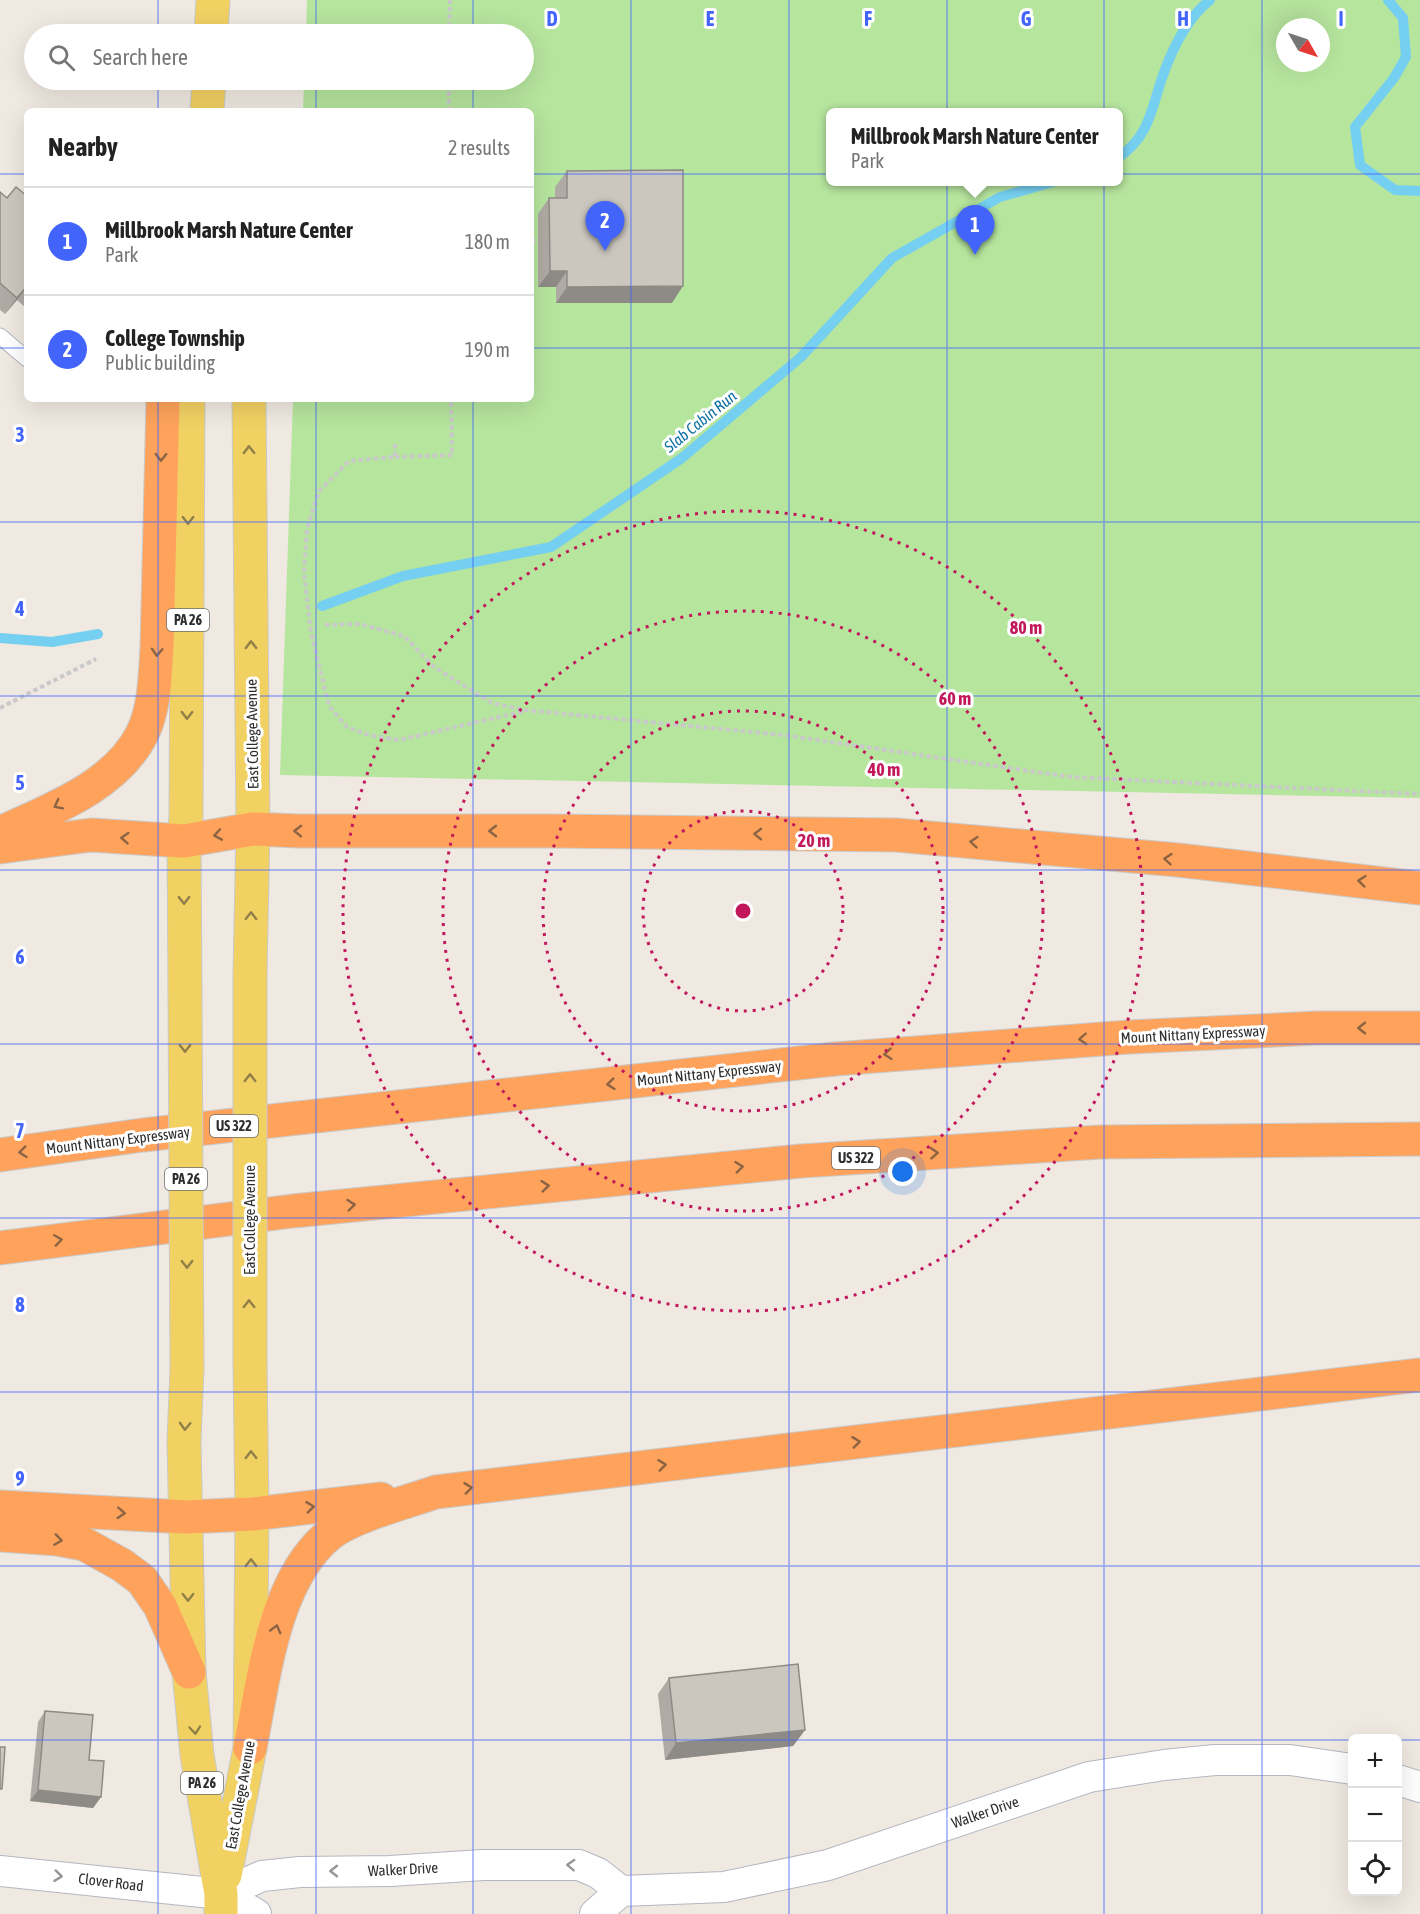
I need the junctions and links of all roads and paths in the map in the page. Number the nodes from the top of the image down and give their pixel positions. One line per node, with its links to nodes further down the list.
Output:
1 (213, 0): 3 (main road)
2 (450, 0): 4 (path)
3 (212, 24)
4 (449, 24)
5 (208, 90): 7 (main road)
6 (449, 90): 8 (path)
7 (207, 108)
8 (449, 108)
9 (534, 241): 10 (path)
10 (552, 242)
11 (0, 336): 12 (lane)
12 (24, 356)
13 (163, 402): 25 (highway, one-way to 25)
14 (188, 402): 26 (main road, East College Avenue / PA 26, one-way to 26)
15 (249, 402): 24 (main road, East College Avenue / PA 26, one-way to 15)
16 (451, 402): 18 (path)
17 (395, 444): 18 (path)
18 (395, 457): 22 (path)
19 (326, 625): 22 (path)
20 (96, 660): 21 (path)
21 (0, 708)
22 (525, 710): 23 (path)
23 (1420, 794)
24 (253, 829): 26 (highway, one-way to 26); 28 (highway, one-way to 24); 36 (main road, East College Avenue / PA 26, one-way to 24, bridge)
25 (0, 833)
26 (184, 841): 27 (highway, one-way to 27); 37 (main road, East College Avenue / PA 26, one-way to 37, bridge)
27 (0, 847)
28 (1420, 888)
29 (1420, 1028): 31 (highway, Mount Nittany Expressway / US 322, one-way to 31)
30 (1420, 1139): 32 (highway, US 322, one-way to 30)
31 (0, 1155)
32 (0, 1248)
33 (1420, 1375): 34 (highway, one-way to 33)
34 (436, 1492): 36 (highway, one-way to 34); 40 (highway, one-way to 34)
35 (0, 1506): 37 (highway, one-way to 37)
36 (252, 1514): 37 (highway); 40 (main road, East College Avenue / PA 26, one-way to 36)
37 (186, 1517): 39 (main road, East College Avenue / PA 26, one-way to 39)
38 (0, 1535): 39 (highway, one-way to 39)
39 (189, 1672): 46 (main road, East College Avenue / PA 26, one-way to 46)
40 (250, 1748): 46 (main road, East College Avenue / PA 26)
41 (1348, 1768): 45 (street, Walker Drive)
42 (1402, 1781): 43 (street)
43 (1420, 1786)
44 (0, 1871): 46 (street, Clover Road, one-way to 46)
45 (621, 1903): 46 (street, Walker Drive, one-way to 46); 48 (street)
46 (221, 1904): 47 (street)
47 (256, 1914)
48 (595, 1914)

